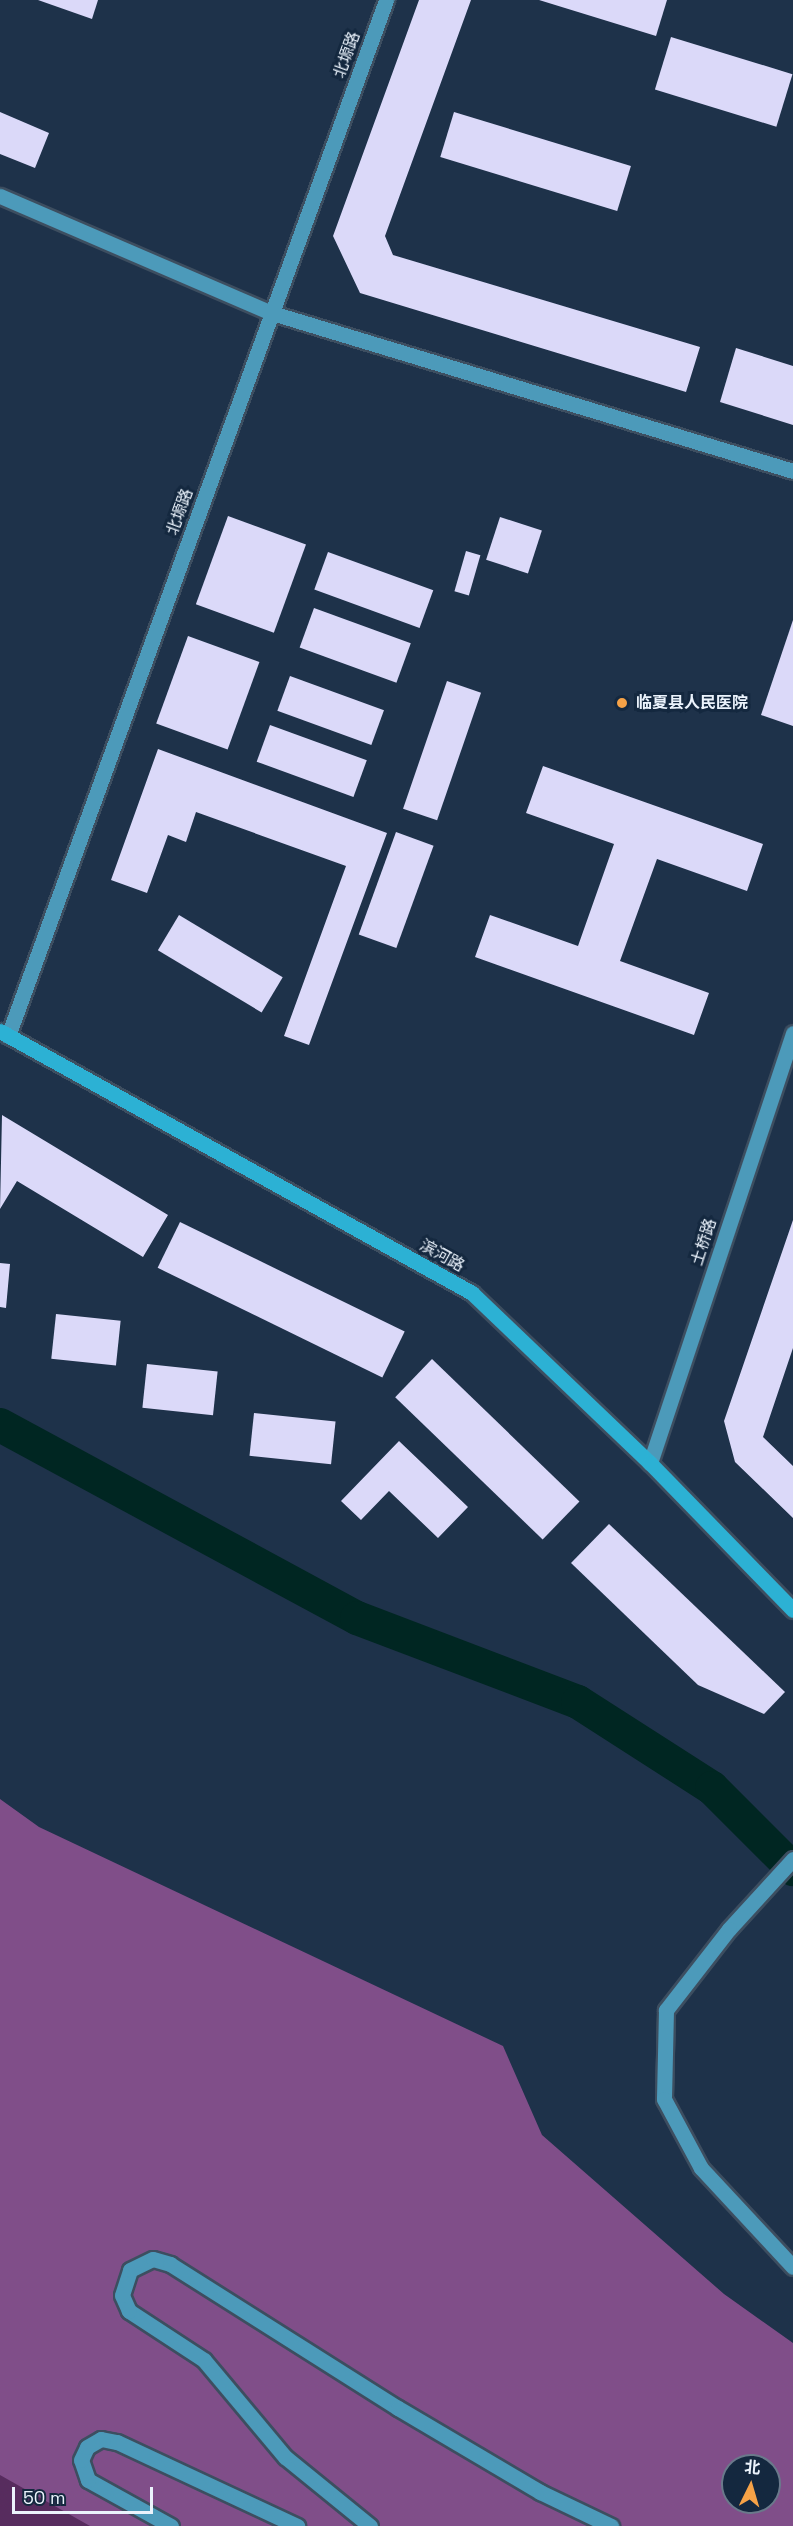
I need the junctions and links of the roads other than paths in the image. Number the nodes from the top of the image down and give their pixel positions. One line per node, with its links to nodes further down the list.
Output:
1 (386, 0): 3 (street, 北塬路)
2 (0, 196): 3 (street)
3 (272, 314): 4 (street); 5 (street, 北塬路)
4 (793, 471)
5 (4, 1033): 8 (main road, 滨河路)
6 (793, 1033): 7 (street, 土桥路)
7 (789, 1058): 8 (street, 土桥路)
8 (650, 1463): 9 (main road, 滨河路)
9 (793, 1610)
10 (793, 1859): 11 (street)
11 (793, 2266)
12 (171, 2526): 13 (street)
13 (297, 2526)
14 (370, 2526): 15 (street)
15 (611, 2526)

